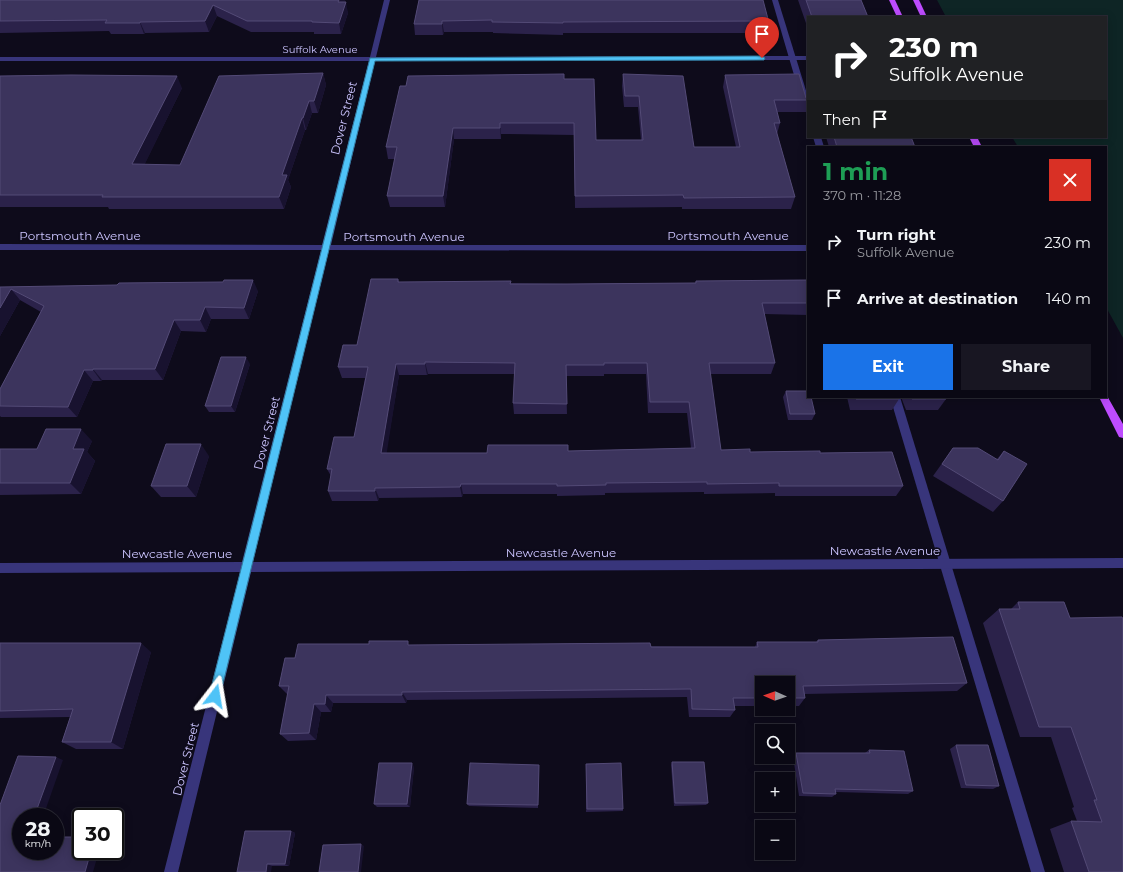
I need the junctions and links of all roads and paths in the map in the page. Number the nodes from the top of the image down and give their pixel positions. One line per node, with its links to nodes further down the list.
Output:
1 (387, 0): 10 (street, Dover Street)
2 (775, 0): 7 (street)
3 (892, 0): 5 (main road)
4 (916, 0): 6 (main road)
5 (900, 16)
6 (924, 16)
7 (793, 58): 8 (street, Suffolk Avenue); 10 (street, Suffolk Avenue); 11 (street)
8 (807, 58)
9 (0, 59): 10 (street, Suffolk Avenue)
10 (372, 59): 14 (street, Dover Street)
11 (807, 105)
12 (0, 247): 14 (street, Portsmouth Avenue)
13 (807, 248): 14 (street, Portsmouth Avenue)
14 (326, 249): 20 (street, Dover Street)
15 (895, 398): 19 (street)
16 (1105, 398): 17 (main road)
17 (1123, 434)
18 (1123, 563): 19 (street, Newcastle Avenue)
19 (945, 564): 20 (street, Newcastle Avenue); 23 (street)
20 (247, 567): 21 (street, Newcastle Avenue); 22 (street, Dover Street)
21 (0, 568)
22 (171, 872)
23 (1038, 872)

